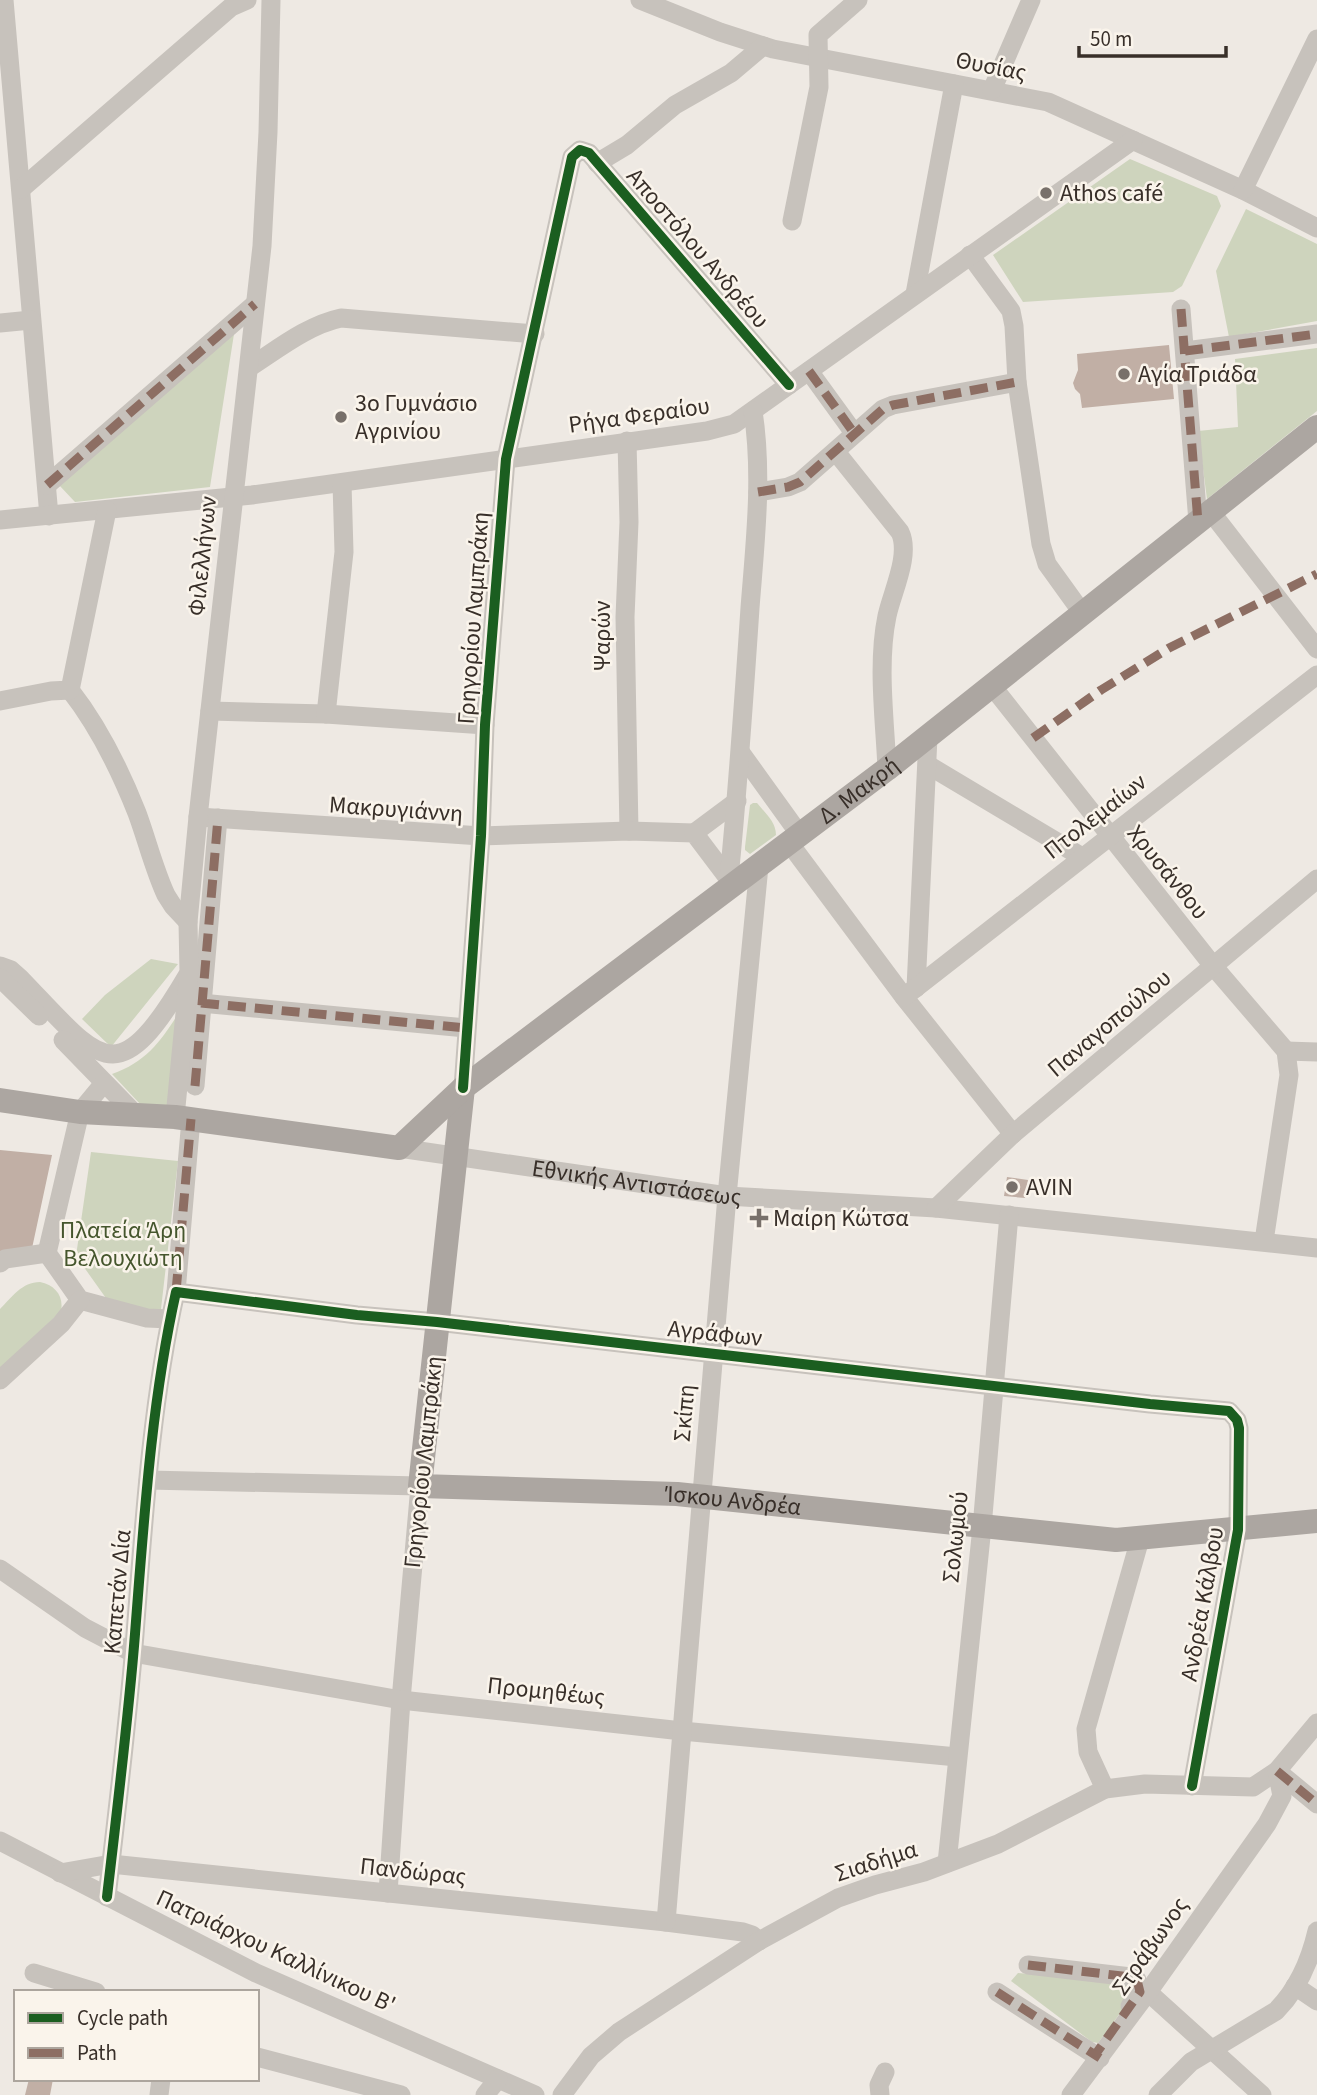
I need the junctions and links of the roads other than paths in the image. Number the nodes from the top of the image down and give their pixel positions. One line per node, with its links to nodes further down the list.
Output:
1 (4, 0): 12 (street)
2 (247, 0): 16 (street)
3 (271, 0): 22 (street, Φιλελλήνων)
4 (640, 0): 8 (street, Θυσίας)
5 (858, 0): 9 (street)
6 (1031, 0): 11 (street)
7 (1317, 39): 17 (street)
8 (763, 46): 9 (street, Θυσίας); 15 (street)
9 (820, 58): 10 (street, Θυσίας); 18 (street)
10 (954, 84): 11 (street, Θυσίας); 21 (street)
11 (992, 90): 13 (street, Θυσίας)
12 (7, 119): 16 (street)
13 (1133, 140): 17 (street, Θυσίας); 20 (street, Ρήγα Φεραίου)
14 (572, 157): 15 (street, Αποστόλου Ανδρέου); 26 (street, Γρηγορίου Λαμπράκη)
15 (597, 163): 32 (street, Αποστόλου Ανδρέου)
16 (21, 190): 24 (street)
17 (1243, 190): 19 (street, Θυσίας)
18 (792, 221)
19 (1317, 228)
20 (970, 255): 21 (street, Ρήγα Φεραίου); 31 (street)
21 (915, 293): 30 (street, Ρήγα Φεραίου)
22 (255, 304): 29 (street, Φιλελλήνων); 40 (street)
23 (1181, 309): 28 (street)
24 (31, 320): 25 (street); 40 (street)
25 (0, 323)
26 (535, 334): 29 (street); 38 (street, Γρηγορίου Λαμπράκη)
27 (1317, 334): 28 (street)
28 (1185, 351): 45 (street)
29 (250, 367): 42 (street, Φιλελλήνων)
30 (809, 371): 32 (street, Ρήγα Φεραίου); 35 (street)
31 (1017, 382): 35 (street); 47 (street)
32 (789, 385): 33 (street, Ρήγα Φεραίου)
33 (753, 411): 36 (street, Ρήγα Φεραίου); 41 (street)
34 (1317, 427): 45 (main road, Δ. Μακρή)
35 (854, 433): 37 (street)
36 (627, 441): 38 (street, Ρήγα Φεραίου); 62 (street, Ψαρών)
37 (835, 452): 41 (street); 59 (street)
38 (506, 459): 39 (street, Ρήγα Φεραίου); 55 (street, Γρηγορίου Λαμπράκη)
39 (342, 483): 42 (street, Ρήγα Φεραίου); 54 (street)
40 (47, 485): 44 (street)
41 (758, 492): 57 (street)
42 (232, 497): 43 (street, Ρήγα Φεραίου); 53 (street, Φιλελλήνων)
43 (107, 510): 44 (street, Ρήγα Φεραίου); 51 (street)
44 (49, 516): 46 (street, Ρήγα Φεραίου)
45 (1205, 517): 47 (main road, Δ. Μακρή); 48 (street)
46 (0, 520)
47 (1083, 614): 50 (main road, Δ. Μακρή)
48 (1314, 639)
49 (1317, 676): 65 (street, Πτολεμαίων)
50 (992, 686): 56 (main road, Δ. Μακρή); 65 (street, Χρυσάνθου)
51 (70, 690): 52 (street); 71 (street)
52 (0, 701)
53 (210, 711): 54 (street); 61 (street, Φιλελλήνων)
54 (326, 714): 55 (street)
55 (485, 725): 64 (street, Γρηγορίου Λαμπράκη)
56 (928, 737): 58 (street); 59 (main road, Δ. Μακρή)
57 (741, 753): 60 (street); 66 (street)
58 (928, 765): 67 (street); 76 (street)
59 (887, 769): 66 (main road, Δ. Μακρή)
60 (737, 801): 63 (street); 70 (street)
61 (208, 817): 64 (street, Μακρυγιάννη); 71 (street, Φιλελλήνων); 77 (street)
62 (629, 831): 63 (street, Μακρυγιάννη); 64 (street, Μακρυγιάννη)
63 (694, 833): 70 (street)
64 (481, 836): 78 (street, Γρηγορίου Λαμπράκη)
65 (1109, 837): 67 (street, Πτολεμαίων); 73 (street, Χρυσάνθου)
66 (795, 839): 68 (main road, Δ. Μακρή); 76 (street)
67 (1082, 857): 76 (street, Πτολεμαίων)
68 (759, 866): 70 (main road, Δ. Μακρή); 91 (street, Σκίπη)
69 (1317, 878): 73 (street, Παναγοπούλου)
70 (731, 882): 83 (main road, Δ. Μακρή)
71 (188, 922): 74 (street, Φιλελλήνων)
72 (0, 966): 74 (street)
73 (1214, 967): 79 (street, Χρυσάνθου); 88 (street, Παναγοπούλου)
74 (189, 972): 87 (street, Φιλελλήνων)
75 (0, 978): 81 (street)
76 (910, 993): 88 (street)
77 (201, 1003): 78 (street); 82 (street)
78 (466, 1028): 83 (street, Γρηγορίου Λαμπράκη)
79 (1286, 1051): 80 (street); 94 (street)
80 (1317, 1052)
81 (104, 1083): 85 (street); 86 (street)
82 (195, 1087)
83 (463, 1088): 89 (main road, Δ. Μακρή); 90 (main road, Γρηγορίου Λαμπράκη)
84 (0, 1100): 85 (main road, Εθνικής Αντιστάσεως)
85 (80, 1112): 86 (main road, Εθνικής Αντιστάσεως); 96 (street)
86 (137, 1116): 87 (main road, Εθνικής Αντιστάσεως)
87 (183, 1118): 89 (main road, Εθνικής Αντιστάσεως); 98 (street, Φιλελλήνων)
88 (1013, 1134): 92 (street, Παναγοπούλου)
89 (399, 1148): 90 (street, Εθνικής Αντιστάσεως)
90 (456, 1156): 91 (street, Εθνικής Αντιστάσεως); 101 (main road, Γρηγορίου Λαμπράκη)
91 (727, 1196): 92 (street, Εθνικής Αντιστάσεως); 102 (street, Σκίπη)
92 (936, 1208): 93 (street, Εθνικής Αντιστάσεως)
93 (1009, 1215): 94 (street, Εθνικής Αντιστάσεως); 104 (street, Σολωμού)
94 (1264, 1241): 95 (street, Εθνικής Αντιστάσεως)
95 (1317, 1248)
96 (47, 1254): 97 (street); 99 (street)
97 (0, 1264)
98 (176, 1292): 100 (street, Καπετάν Δία); 101 (street, Αγράφων)
99 (80, 1300): 100 (street); 103 (street)
100 (170, 1320): 106 (street, Καπετάν Δία)
101 (437, 1322): 102 (street, Αγράφων); 107 (main road, Γρηγορίου Λαμπράκη)
102 (713, 1354): 104 (street, Αγράφων); 108 (street, Σκίπη)
103 (0, 1380)
104 (993, 1385): 105 (street, Αγράφων); 110 (street, Σολωμού)
105 (1239, 1428): 111 (street, Ανδρέα Κάλβου)
106 (148, 1480): 107 (street, Ίσκου Ανδρέα); 114 (street, Καπετάν Δία)
107 (420, 1486): 108 (main road, Ίσκου Ανδρέα); 115 (street, Γρηγορίου Λαμπράκη)
108 (701, 1497): 110 (main road, Ίσκου Ανδρέα); 117 (street, Σκίπη)
109 (1317, 1521): 111 (main road, Ίσκου Ανδρέα)
110 (982, 1527): 112 (main road, Ίσκου Ανδρέα); 118 (street, Σολωμού)
111 (1238, 1530): 112 (main road, Ίσκου Ανδρέα); 120 (street, Ανδρέα Κάλβου)
112 (1140, 1539): 122 (street)
113 (0, 1569): 114 (street, Προμηθέως)
114 (133, 1653): 115 (street, Προμηθέως); 127 (street, Καπετάν Δία)
115 (401, 1700): 117 (street, Προμηθέως); 129 (street, Γρηγορίου Λαμπράκη)
116 (1317, 1723): 119 (street)
117 (682, 1731): 118 (street, Προμηθέως); 131 (street, Σκίπη)
118 (957, 1757): 126 (street, Σολωμού)
119 (1277, 1770): 121 (street); 123 (street); 124 (street)
120 (1192, 1786): 121 (street, Σιαδήμα); 122 (street, Σιαδήμα)
121 (1253, 1787): 124 (street)
122 (1105, 1790): 126 (street, Σιαδήμα)
123 (1317, 1804)
124 (1267, 1824): 140 (street, Στράβωνος)
125 (0, 1842): 128 (street, Πατριάρχου Καλλίνικου B')
126 (947, 1863): 133 (street, Σιαδήμα)
127 (111, 1864): 128 (street, Πανδώρας); 129 (street, Πανδώρας); 130 (street, Καπετάν Δία)
128 (60, 1873): 130 (street, Πατριάρχου Καλλίνικου B')
129 (388, 1893): 131 (street, Πανδώρας)
130 (107, 1897): 136 (street, Πατριάρχου Καλλίνικου B')
131 (666, 1922): 133 (street, Πανδώρας)
132 (1317, 1931): 137 (street)
133 (759, 1941): 150 (street, Σιαδήμα)
134 (1028, 1965): 143 (street)
135 (34, 1973): 138 (street)
136 (253, 1982): 146 (street, Πατριάρχου Καλλίνικου B')
137 (1296, 1986): 141 (street); 142 (street)
138 (89, 1990)
139 (997, 1992): 143 (street)
140 (1148, 1992): 142 (street); 143 (street, Στράβωνος)
141 (1317, 2001)
142 (1214, 2050): 153 (street); 154 (street)
143 (1098, 2057): 152 (street, Στράβωνος)
144 (259, 2058): 147 (street)
145 (885, 2072): 151 (street)
146 (498, 2079): 148 (street); 149 (street, Πατριάρχου Καλλίνικου B')
147 (401, 2095)
148 (485, 2095)
149 (535, 2095)
150 (562, 2095)
151 (880, 2095)
152 (1071, 2095)
153 (1158, 2095)
154 (1262, 2095)

